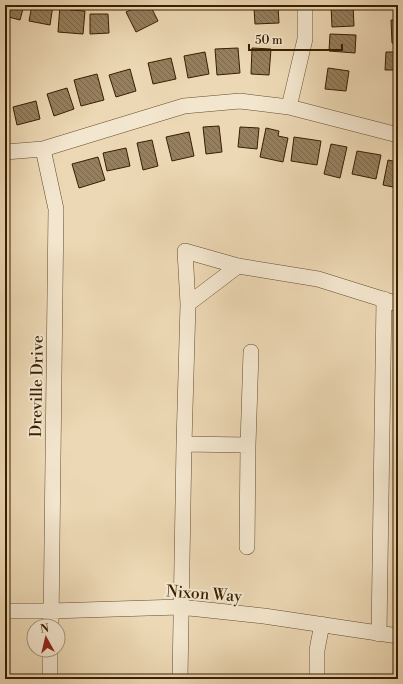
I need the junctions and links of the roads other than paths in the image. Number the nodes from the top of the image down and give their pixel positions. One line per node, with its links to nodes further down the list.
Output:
1 (305, 5): 2 (street)
2 (289, 107): 3 (street); 4 (street)
3 (398, 135)
4 (42, 149): 5 (street); 15 (street, Dreville Drive)
5 (5, 152)
6 (238, 266): 7 (street); 8 (street); 8 (street)
7 (391, 301): 18 (street)
8 (188, 304): 10 (street)
9 (250, 352): 11 (street)
10 (184, 444): 11 (street); 13 (street)
11 (248, 445): 12 (street)
12 (247, 547)
13 (180, 607): 15 (street, Nixon Way); 17 (street, Nixon Way); 22 (street)
14 (5, 611): 15 (street, Nixon Way)
15 (51, 611): 16 (street, Dreville Drive)
16 (51, 618)
17 (322, 624): 18 (street, Nixon Way); 23 (street)
18 (380, 634): 19 (street, Nixon Way)
19 (398, 636)
20 (50, 658): 21 (street)
21 (50, 679)
22 (180, 679)
23 (317, 679)

